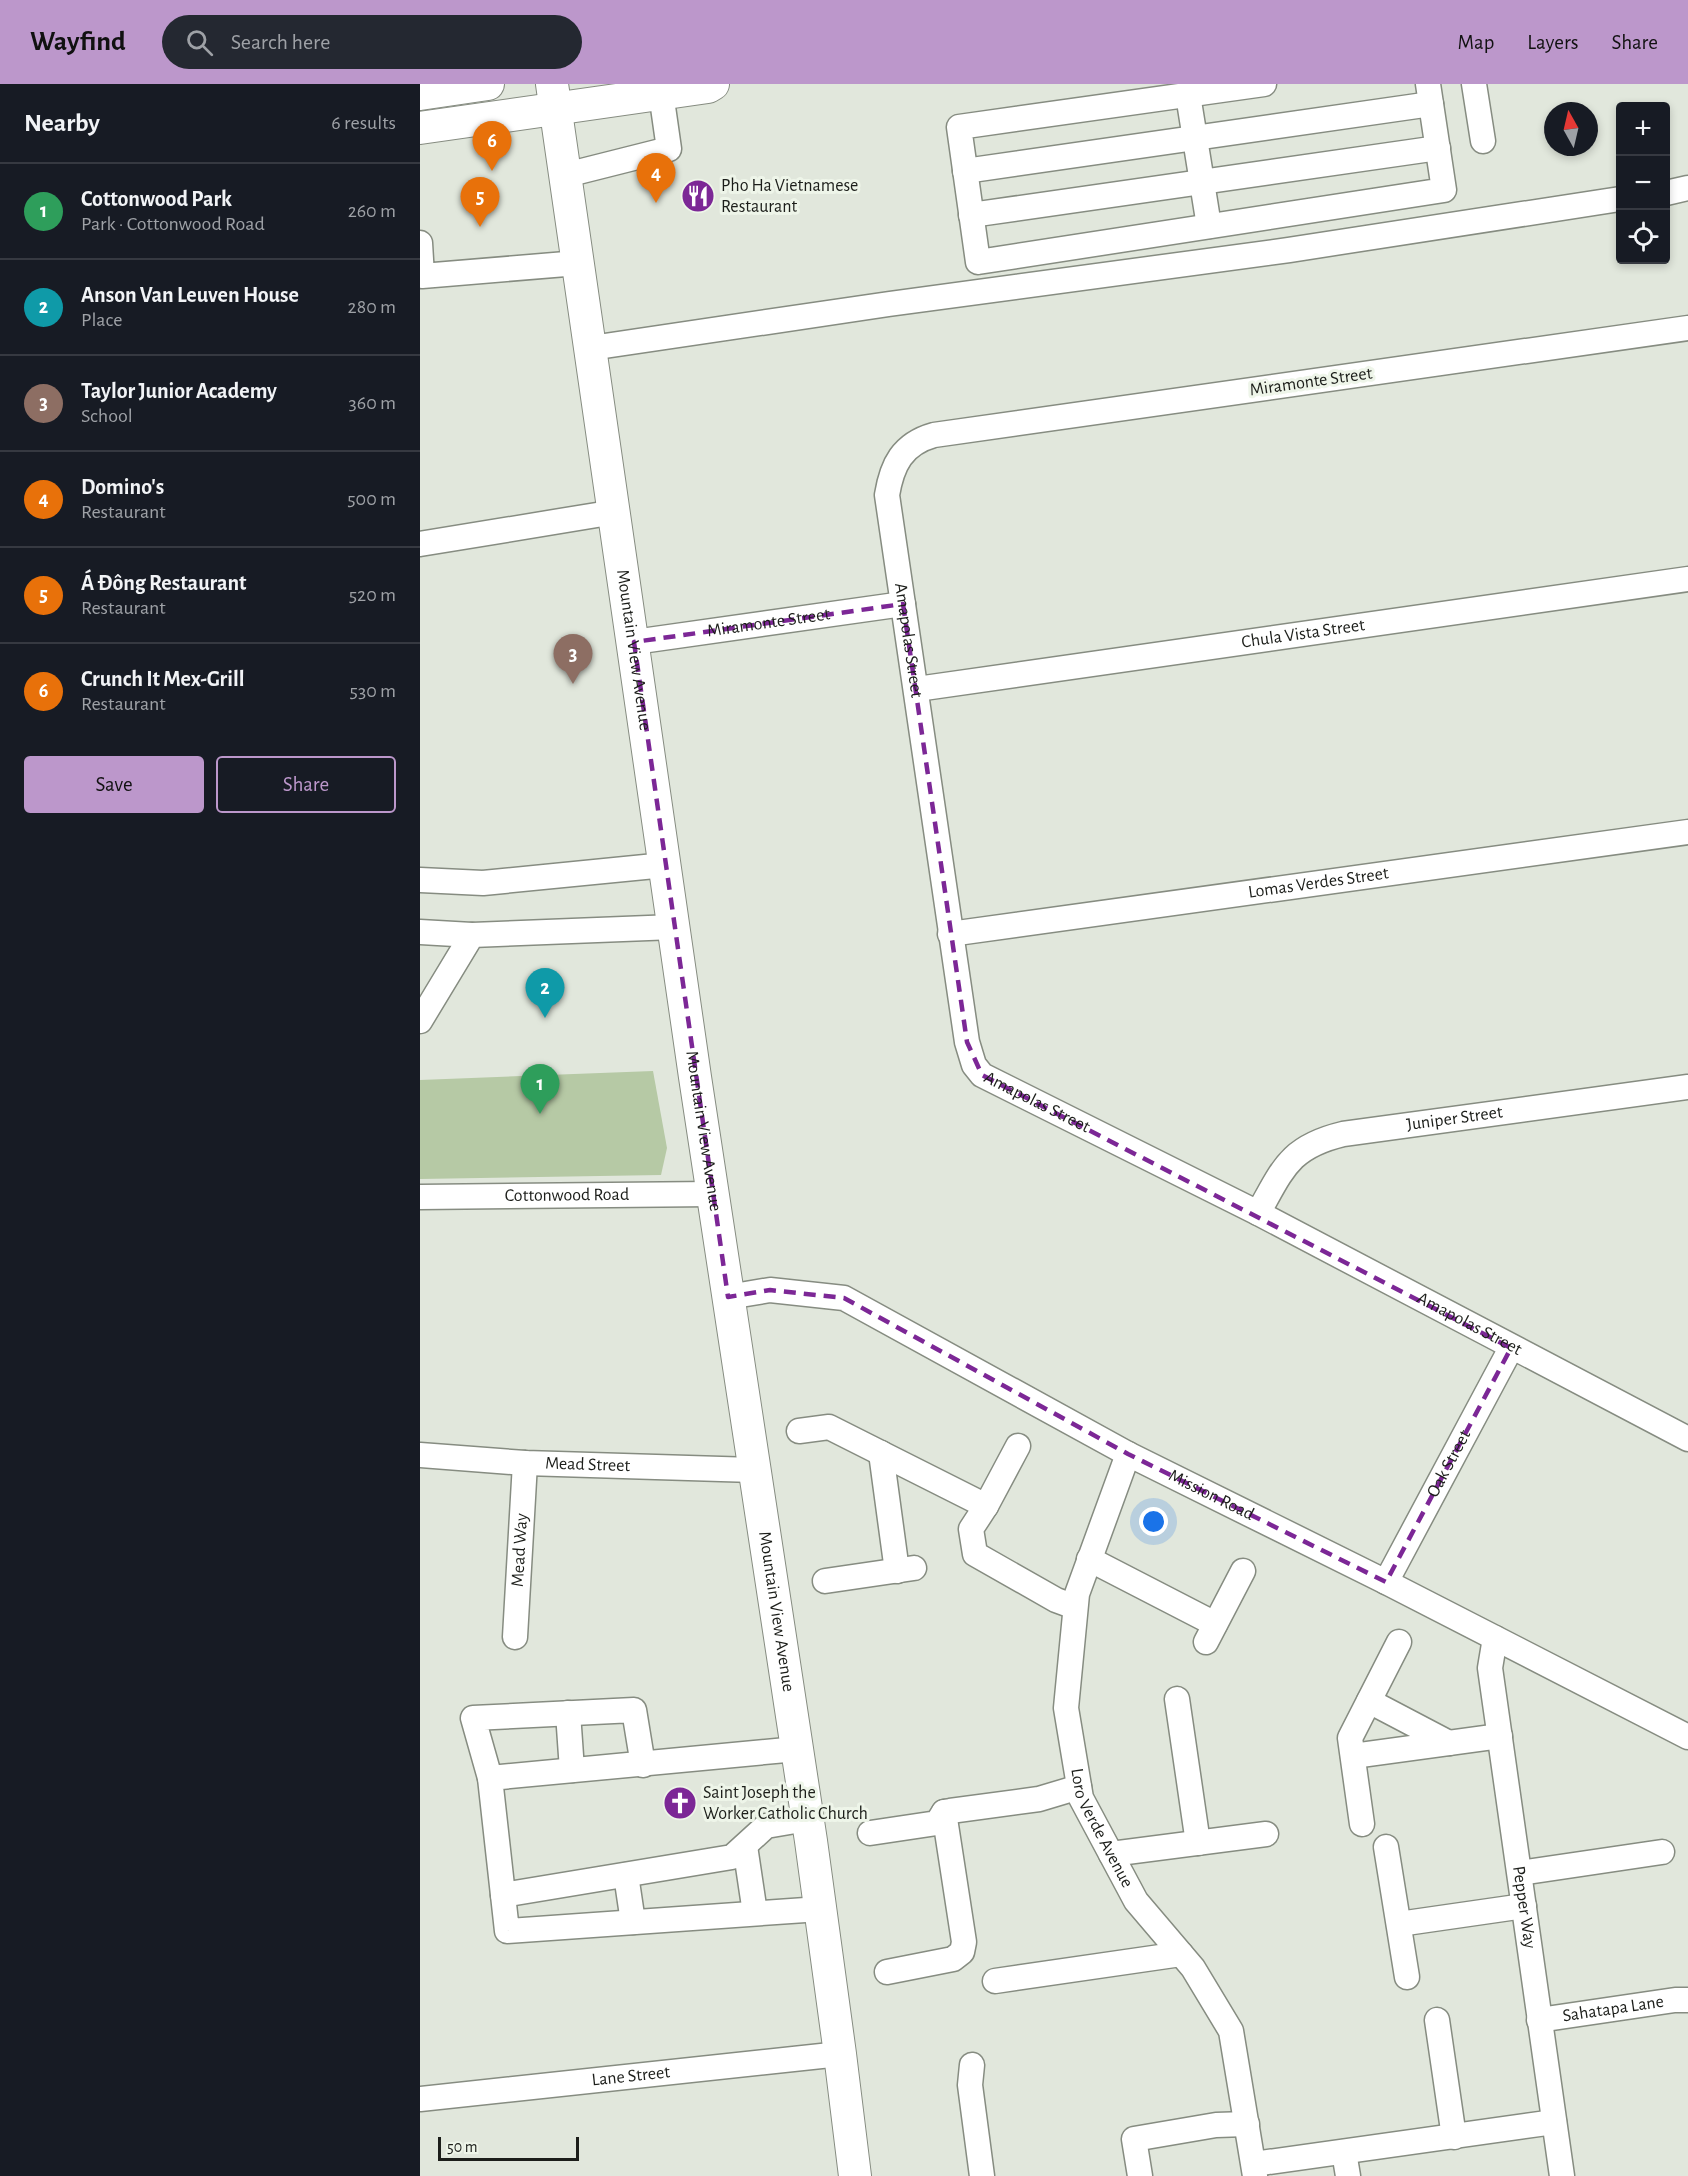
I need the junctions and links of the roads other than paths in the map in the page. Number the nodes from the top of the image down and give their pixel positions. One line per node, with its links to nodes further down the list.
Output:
1 (488, 84): 6 (main road)
2 (712, 84): 5 (main road)
3 (1264, 84): 9 (street)
4 (1474, 84): 13 (street)
5 (662, 93): 10 (main road); 16 (street)
6 (420, 94)
7 (1129, 94): 9 (street); 15 (street)
8 (1430, 94): 12 (street); 14 (street)
9 (1188, 95): 12 (street)
10 (554, 96): 11 (main road); 16 (main road, Mountain View Avenue)
11 (420, 128)
12 (1195, 138): 15 (street); 17 (street)
13 (1483, 141)
14 (1438, 148): 17 (street); 22 (street)
15 (965, 171): 21 (street)
16 (566, 175): 25 (main road, Mountain View Avenue)
17 (1202, 182): 21 (street); 22 (street)
18 (1688, 188): 19 (street)
19 (1670, 192)
20 (1616, 200): 26 (street)
21 (971, 215): 24 (street)
22 (1209, 226): 24 (street)
23 (420, 243): 25 (street)
24 (978, 261): 26 (street)
25 (578, 262): 28 (main road, Mountain View Avenue)
26 (982, 292): 28 (street)
27 (1688, 328): 29 (street, Miramonte Street)
28 (591, 348): 30 (main road, Mountain View Avenue)
29 (934, 435): 33 (street, Amapolas Street)
30 (615, 512): 31 (street); 34 (main road, Mountain View Avenue)
31 (420, 544)
32 (1688, 579): 35 (street, Chula Vista Street)
33 (903, 604): 34 (street, Miramonte Street); 35 (street, Amapolas Street)
34 (634, 642): 37 (main road, Mountain View Avenue)
35 (917, 688): 41 (street, Amapolas Street)
36 (1688, 832): 41 (street, Lomas Verdes Street)
37 (665, 865): 38 (street); 39 (main road, Mountain View Avenue)
38 (420, 880)
39 (674, 927): 42 (street); 45 (main road, Mountain View Avenue)
40 (420, 932): 42 (street)
41 (950, 934): 47 (street, Amapolas Street)
42 (472, 935): 43 (street)
43 (420, 1021)
44 (1688, 1087): 47 (street, Juniper Street)
45 (713, 1194): 46 (street, Cottonwood Road); 48 (main road, Mountain View Avenue)
46 (420, 1197)
47 (1258, 1213): 49 (street, Amapolas Street)
48 (728, 1297): 54 (street, Mission Road); 57 (main road, Mountain View Avenue)
49 (1511, 1348): 51 (street, Amapolas Street); 62 (street, Oak Street)
50 (799, 1431): 53 (street)
51 (1688, 1439)
52 (1018, 1446): 58 (street)
53 (881, 1453): 58 (street); 61 (street)
54 (1128, 1454): 59 (street, Loro Verde Avenue); 62 (street, Mission Road)
55 (420, 1455): 56 (street, Mead Street)
56 (525, 1462): 57 (street, Mead Street); 64 (street, Mead Way)
57 (754, 1470): 73 (main road, Mountain View Avenue)
58 (986, 1506): 63 (street)
59 (1089, 1559): 60 (street); 63 (street, Loro Verde Avenue)
60 (1243, 1571)
61 (825, 1581)
62 (1386, 1582): 65 (street, Mission Road)
63 (1076, 1607): 78 (street, Loro Verde Avenue)
64 (515, 1636)
65 (1495, 1638): 70 (street, Pepper Way); 71 (street, Mission Road)
66 (1399, 1642): 68 (street)
67 (1177, 1699): 84 (street)
68 (1369, 1701): 72 (street); 74 (street)
69 (568, 1713): 75 (street); 76 (street); 77 (street)
70 (1500, 1736): 72 (street); 89 (street, Pepper Way)
71 (1688, 1737)
72 (1449, 1743): 74 (street)
73 (797, 1749): 75 (street); 80 (main road, Mountain View Avenue)
74 (1353, 1756): 81 (street)
75 (643, 1765): 76 (street)
76 (572, 1770): 77 (street)
77 (490, 1778): 91 (street)
78 (1079, 1787): 79 (street); 88 (street, Loro Verde Avenue)
79 (944, 1812): 82 (street); 98 (street)
80 (807, 1819): 85 (street); 93 (main road, Mountain View Avenue)
81 (1362, 1824)
82 (870, 1833)
83 (1266, 1834): 84 (street)
84 (1198, 1843): 88 (street)
85 (745, 1846): 90 (street); 94 (street)
86 (1386, 1847): 96 (street)
87 (1662, 1852): 89 (street)
88 (1111, 1854): 97 (street, Loro Verde Avenue)
89 (1520, 1873): 92 (street, Pepper Way)
90 (626, 1875): 91 (street); 95 (street)
91 (503, 1895): 95 (street)
92 (1524, 1906): 96 (street); 103 (street, Pepper Way)
93 (820, 1909): 94 (street); 104 (main road, Mountain View Avenue)
94 (755, 1913): 95 (street)
95 (633, 1922)
96 (1399, 1924): 99 (street)
97 (1181, 1954): 100 (street); 108 (street, Loro Verde Avenue)
98 (887, 1972)
99 (1407, 1977)
100 (995, 1981)
101 (1688, 2000): 103 (street, Sahatapa Lane)
102 (1437, 2020): 109 (street)
103 (1539, 2020): 107 (street, Pepper Way)
104 (840, 2054): 106 (street, Lane Street); 112 (main road, Mountain View Avenue)
105 (972, 2065): 113 (street)
106 (420, 2099)
107 (1554, 2122): 109 (street); 116 (street, Pepper Way)
108 (1247, 2124): 111 (street, Loro Verde Avenue); 114 (street)
109 (1454, 2137): 110 (street)
110 (1344, 2152): 111 (street); 115 (street)
111 (1254, 2170)
112 (855, 2176)
113 (982, 2176)
114 (1140, 2176)
115 (1348, 2176)
116 (1562, 2176)

